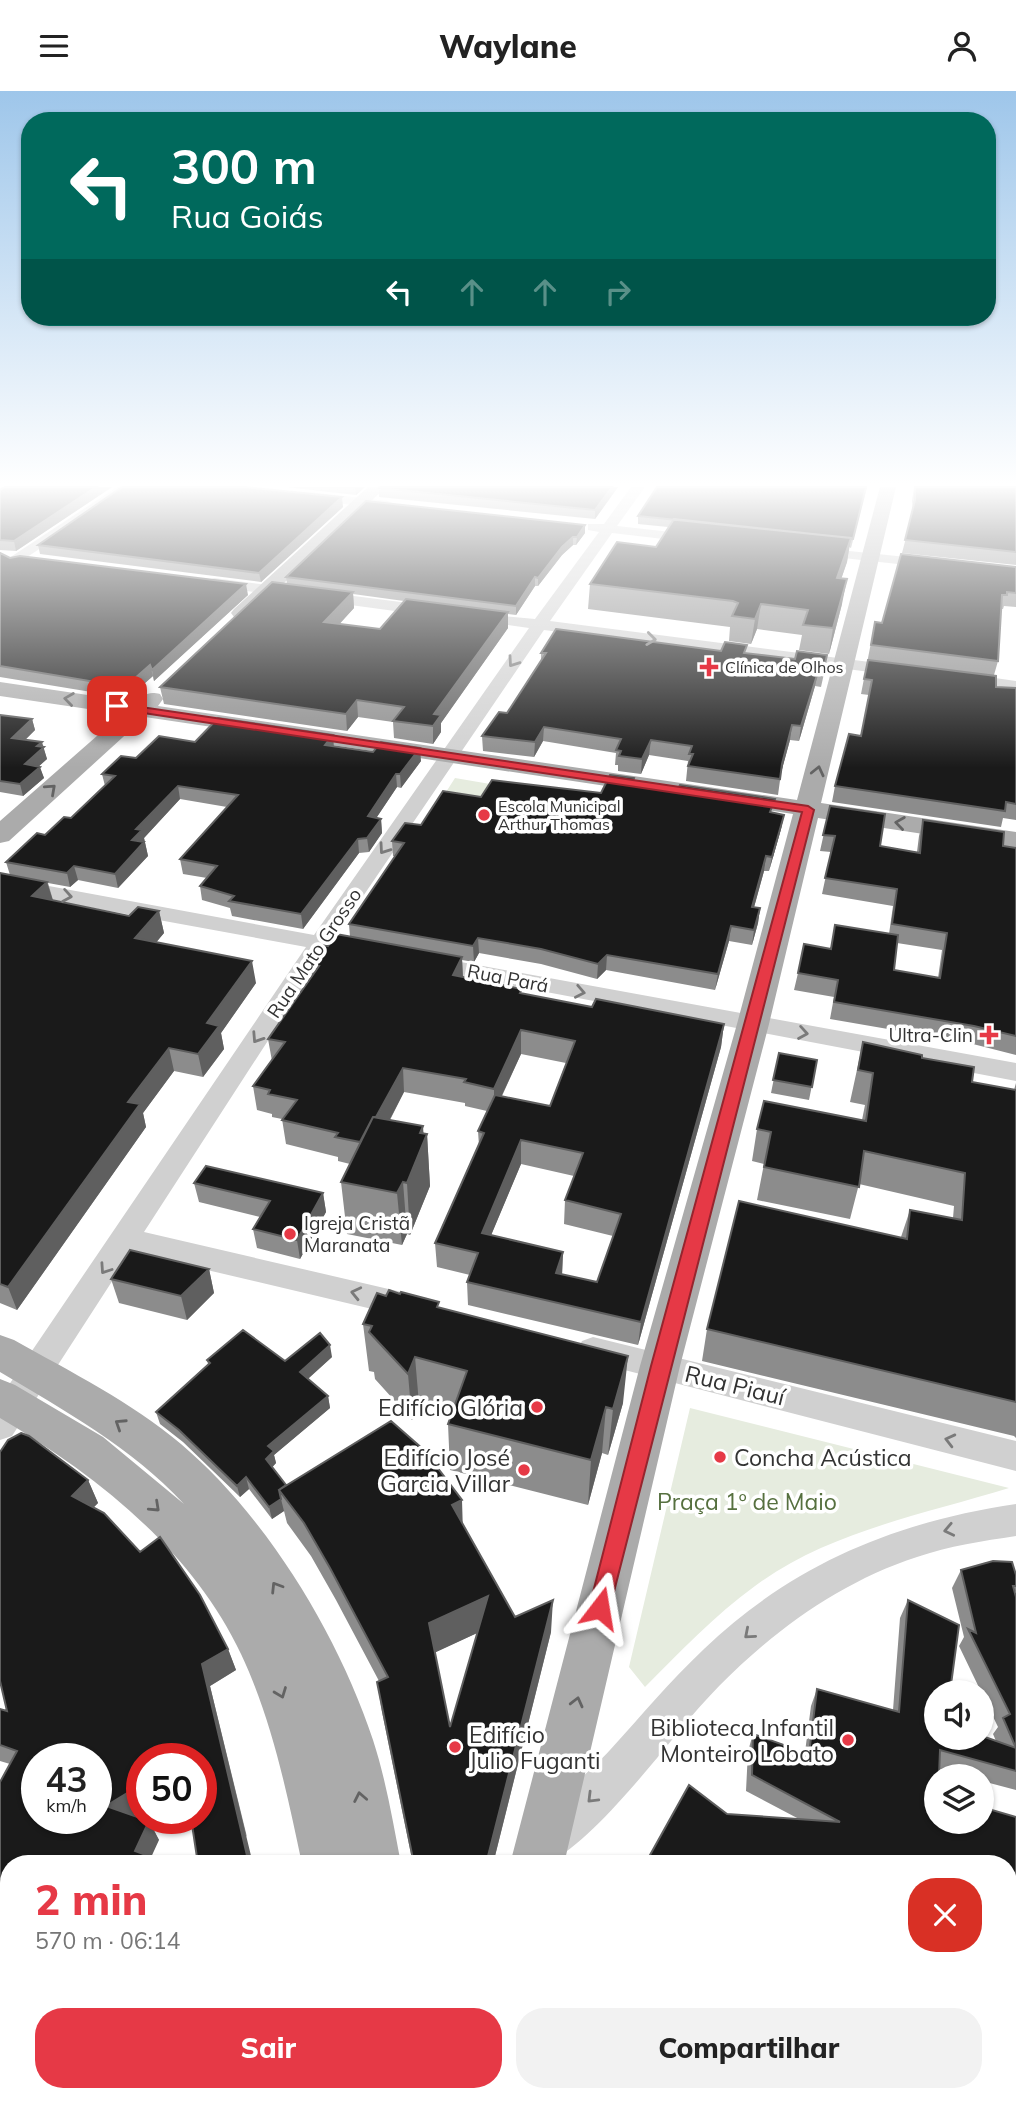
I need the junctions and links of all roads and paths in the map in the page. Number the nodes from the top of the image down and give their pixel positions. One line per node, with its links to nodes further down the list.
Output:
1 (196, 581): 5 (street)
2 (275, 581): 5 (main road)
3 (571, 581): 6 (street, Rua Mato Grosso)
4 (863, 581): 8 (main road)
5 (265, 590): 6 (street); 7 (main road)
6 (539, 625): 8 (street, one-way to 8); 15 (street, Rua Mato Grosso, one-way to 15)
7 (226, 627)
8 (843, 664): 9 (street); 16 (main road, one-way to 8)
9 (923, 674)
10 (949, 677): 12 (street)
11 (169, 682): 14 (main road)
12 (1016, 686)
13 (0, 689): 14 (main road, one-way to 13)
14 (141, 709): 15 (main road); 17 (main road, one-way to 14)
15 (449, 755): 16 (main road); 20 (street, Rua Mato Grosso, one-way to 20)
16 (808, 810): 18 (main road, one-way to 16); 23 (main road)
17 (0, 835)
18 (1016, 840)
19 (0, 884): 20 (street, one-way to 20)
20 (320, 943): 21 (street); 25 (street, Rua Mato Grosso, one-way to 25)
21 (360, 950)
22 (401, 958): 23 (street, Rua Pará, one-way to 23)
23 (753, 1024): 24 (street, Rua Pará, one-way to 24); 28 (main road)
24 (1016, 1072)
25 (125, 1239): 26 (street, one-way to 25); 29 (street, Rua Mato Grosso, one-way to 29)
26 (432, 1311)
27 (566, 1343): 28 (street, Rua Piauí)
28 (660, 1366): 30 (street, Rua Piauí, one-way to 28); 34 (main road, one-way to 28)
29 (10, 1391): 32 (main road, one-way to 32); 33 (main road, one-way to 29)
30 (1016, 1456)
31 (1016, 1520): 35 (street, one-way to 35)
32 (327, 1855)
33 (372, 1855)
34 (538, 1855)
35 (540, 1855)

